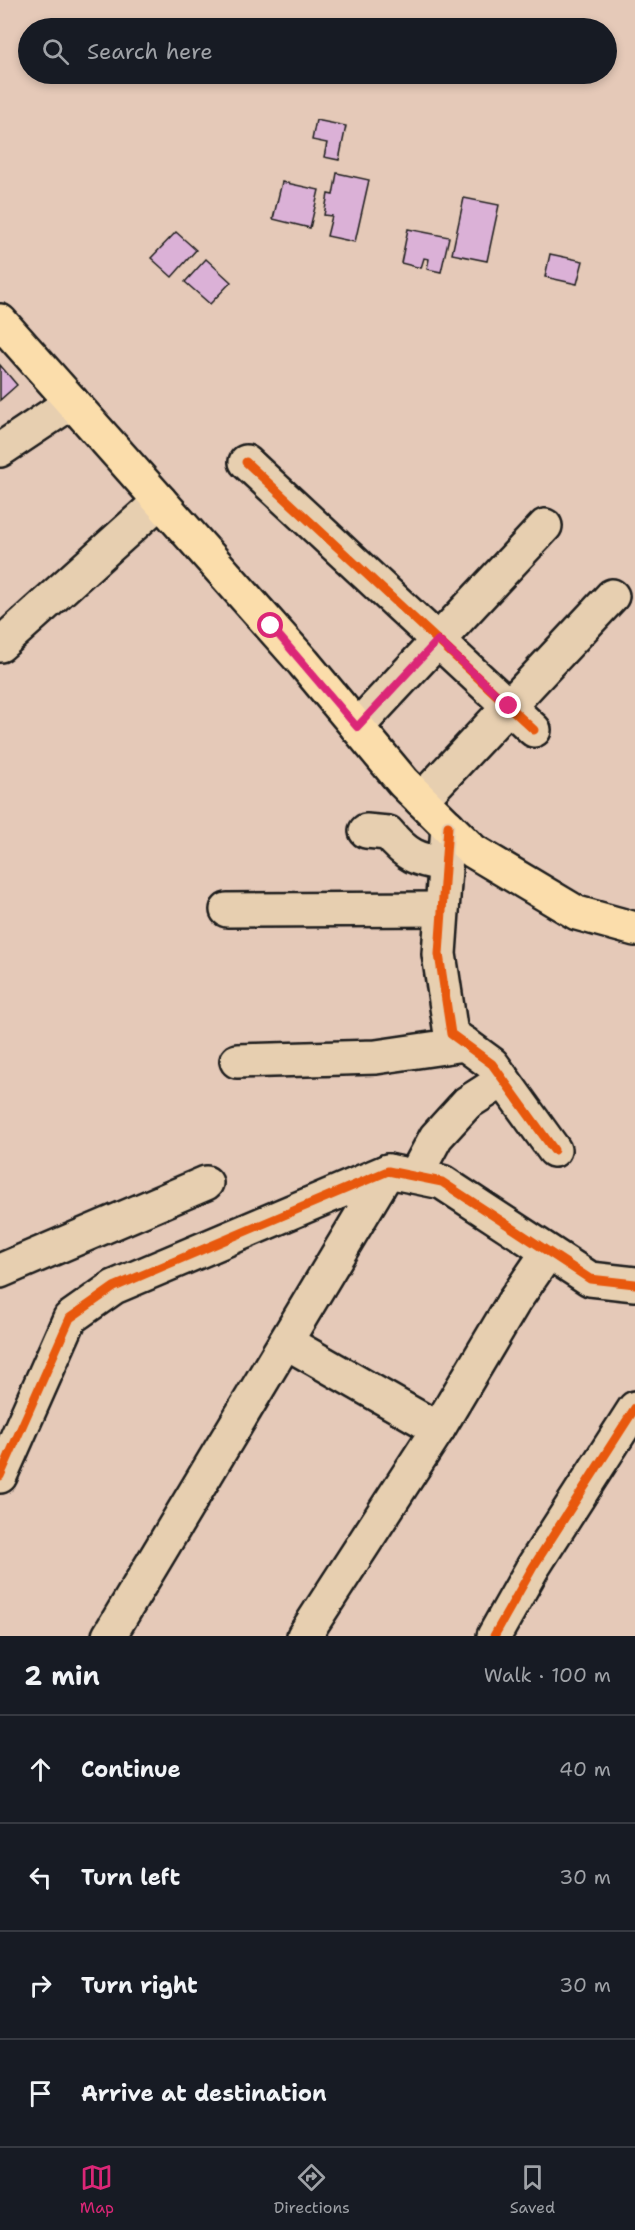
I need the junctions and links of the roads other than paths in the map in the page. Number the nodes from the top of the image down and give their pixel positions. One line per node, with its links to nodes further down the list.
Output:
1 (0, 321): 2 (main road)
2 (72, 402): 3 (street); 5 (main road)
3 (0, 450)
4 (246, 462): 8 (street)
5 (160, 501): 9 (street); 11 (main road)
6 (544, 526): 8 (street)
7 (612, 596): 10 (street)
8 (438, 640): 10 (street); 11 (street)
9 (0, 645)
10 (509, 706): 12 (street); 13 (street)
11 (357, 727): 13 (main road)
12 (534, 730)
13 (421, 800): 14 (main road)
14 (448, 826): 16 (street); 19 (main road)
15 (366, 831): 16 (street)
16 (446, 864): 17 (street)
17 (442, 909): 18 (street); 20 (street)
18 (227, 910)
19 (635, 929)
20 (465, 1044): 21 (street); 22 (street)
21 (237, 1061)
22 (503, 1080): 23 (street); 24 (street)
23 (554, 1150)
24 (401, 1174): 26 (street); 29 (street); 32 (street)
25 (206, 1183): 27 (street)
26 (548, 1252): 28 (street); 31 (street)
27 (0, 1271)
28 (635, 1284)
29 (286, 1342): 31 (street); 33 (street)
30 (635, 1408): 35 (street)
31 (438, 1429): 34 (street)
32 (0, 1476)
33 (109, 1636)
34 (304, 1636)
35 (494, 1636)

